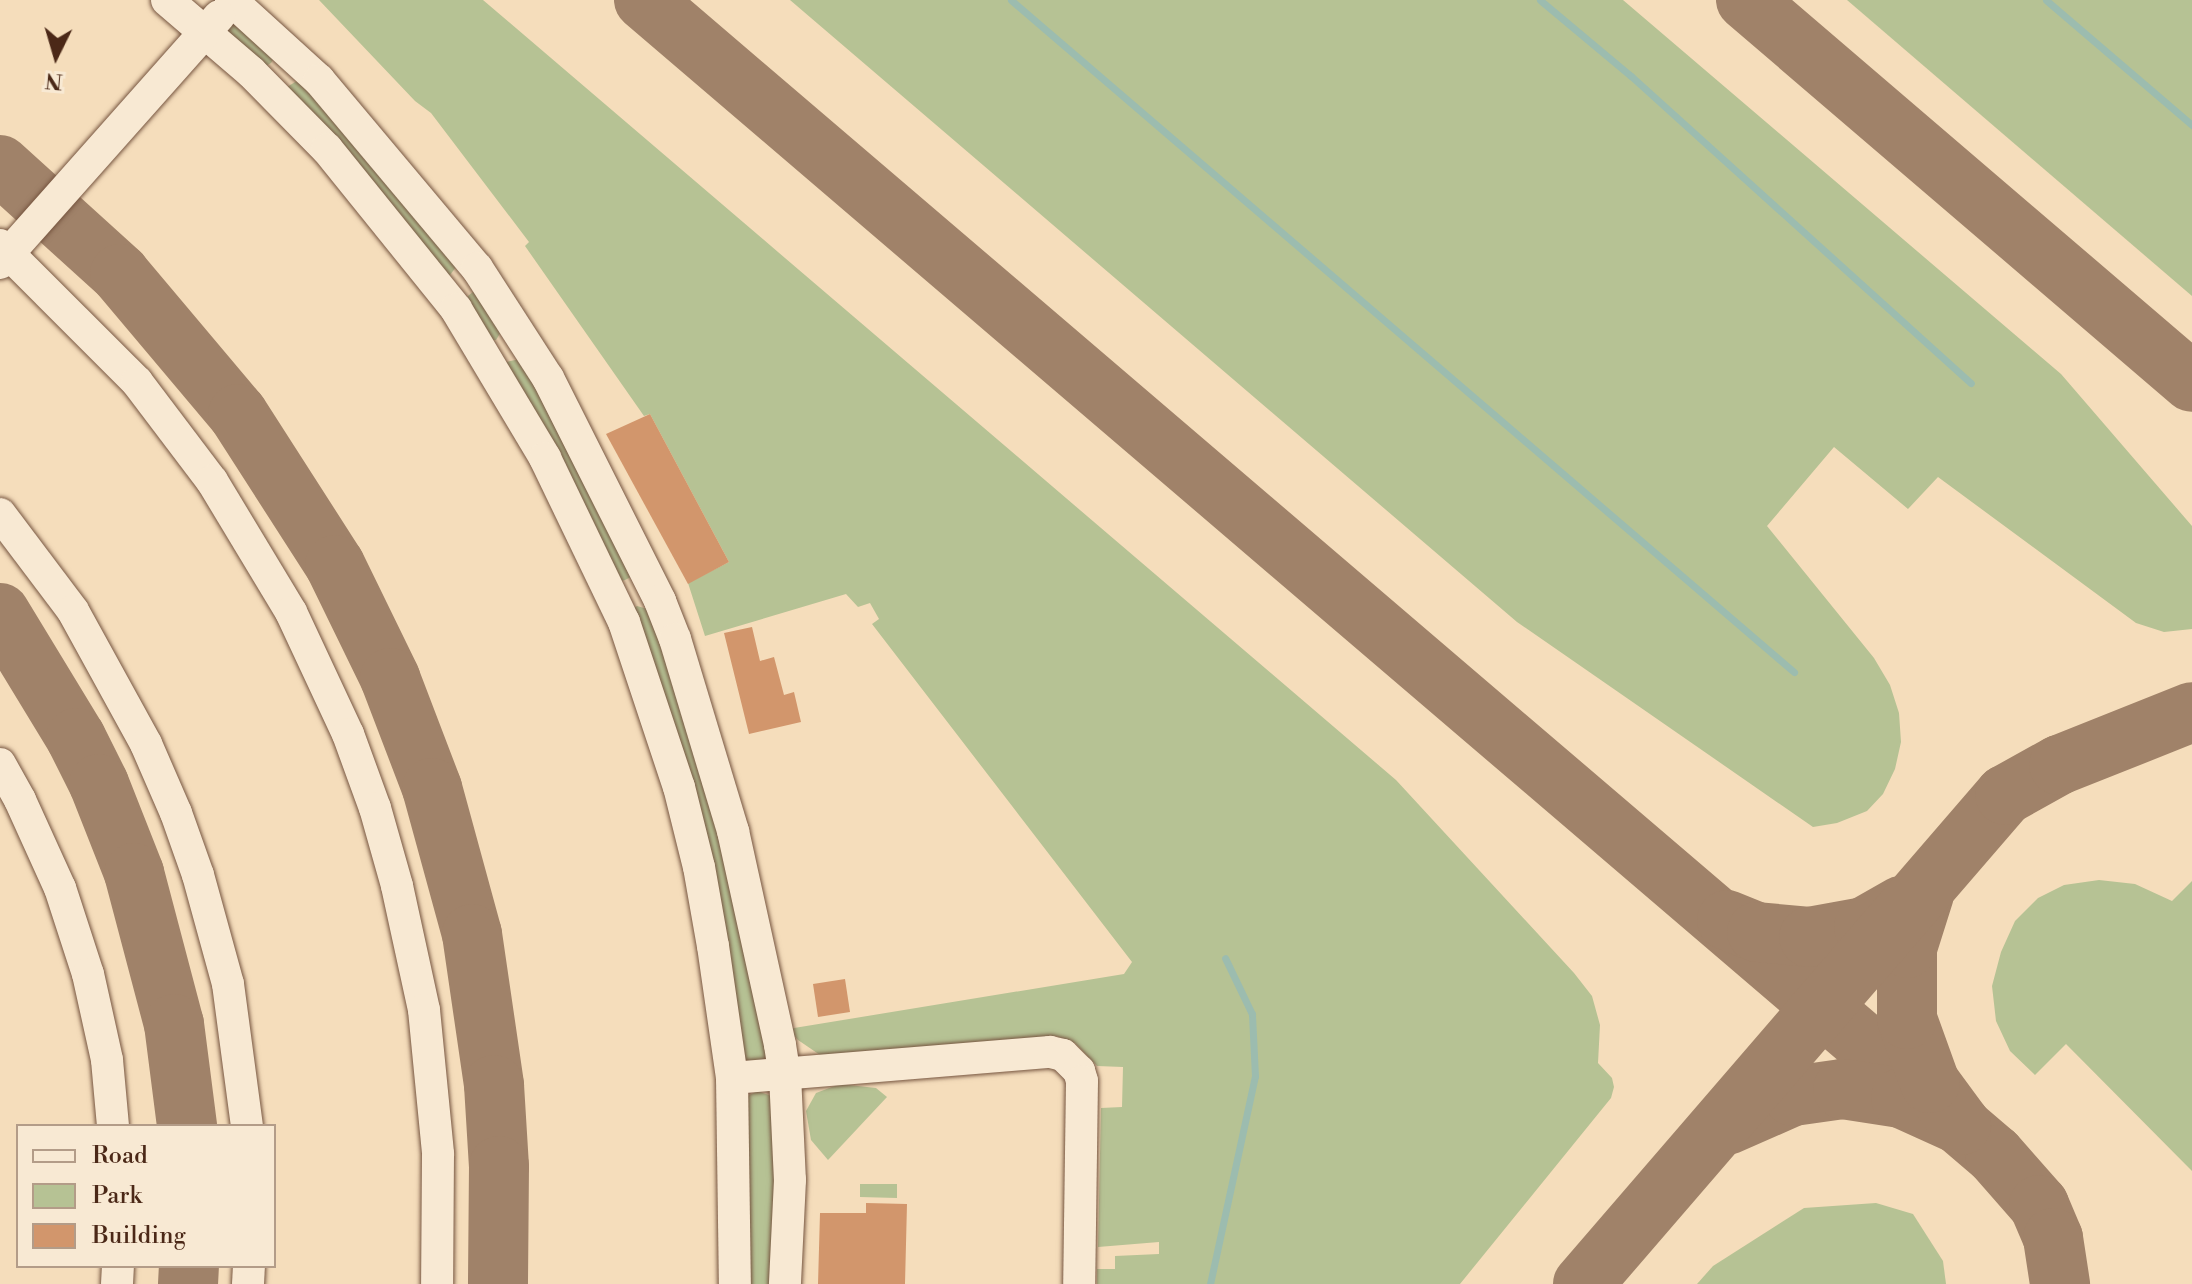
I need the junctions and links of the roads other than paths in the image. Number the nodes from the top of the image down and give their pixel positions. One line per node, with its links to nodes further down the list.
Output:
1 (167, 0): 3 (lane)
2 (239, 7): 3 (lane); 4 (lane)
3 (204, 32): 5 (lane); 6 (lane)
4 (278, 41): 5 (lane); 7 (lane)
5 (251, 72): 8 (lane)
6 (3, 254): 18 (lane)
7 (492, 289): 8 (lane); 9 (lane)
8 (456, 309): 10 (lane)
9 (511, 320): 10 (lane); 12 (lane)
10 (475, 341): 12 (lane)
11 (0, 514): 17 (lane)
12 (633, 594): 14 (lane); 15 (lane)
13 (0, 764): 16 (lane)
14 (785, 1075): 15 (lane); 20 (lane); 21 (lane)
15 (732, 1078): 19 (lane)
16 (113, 1124)
17 (247, 1124)
18 (437, 1284)
19 (735, 1284)
20 (785, 1284)
21 (1079, 1284)

